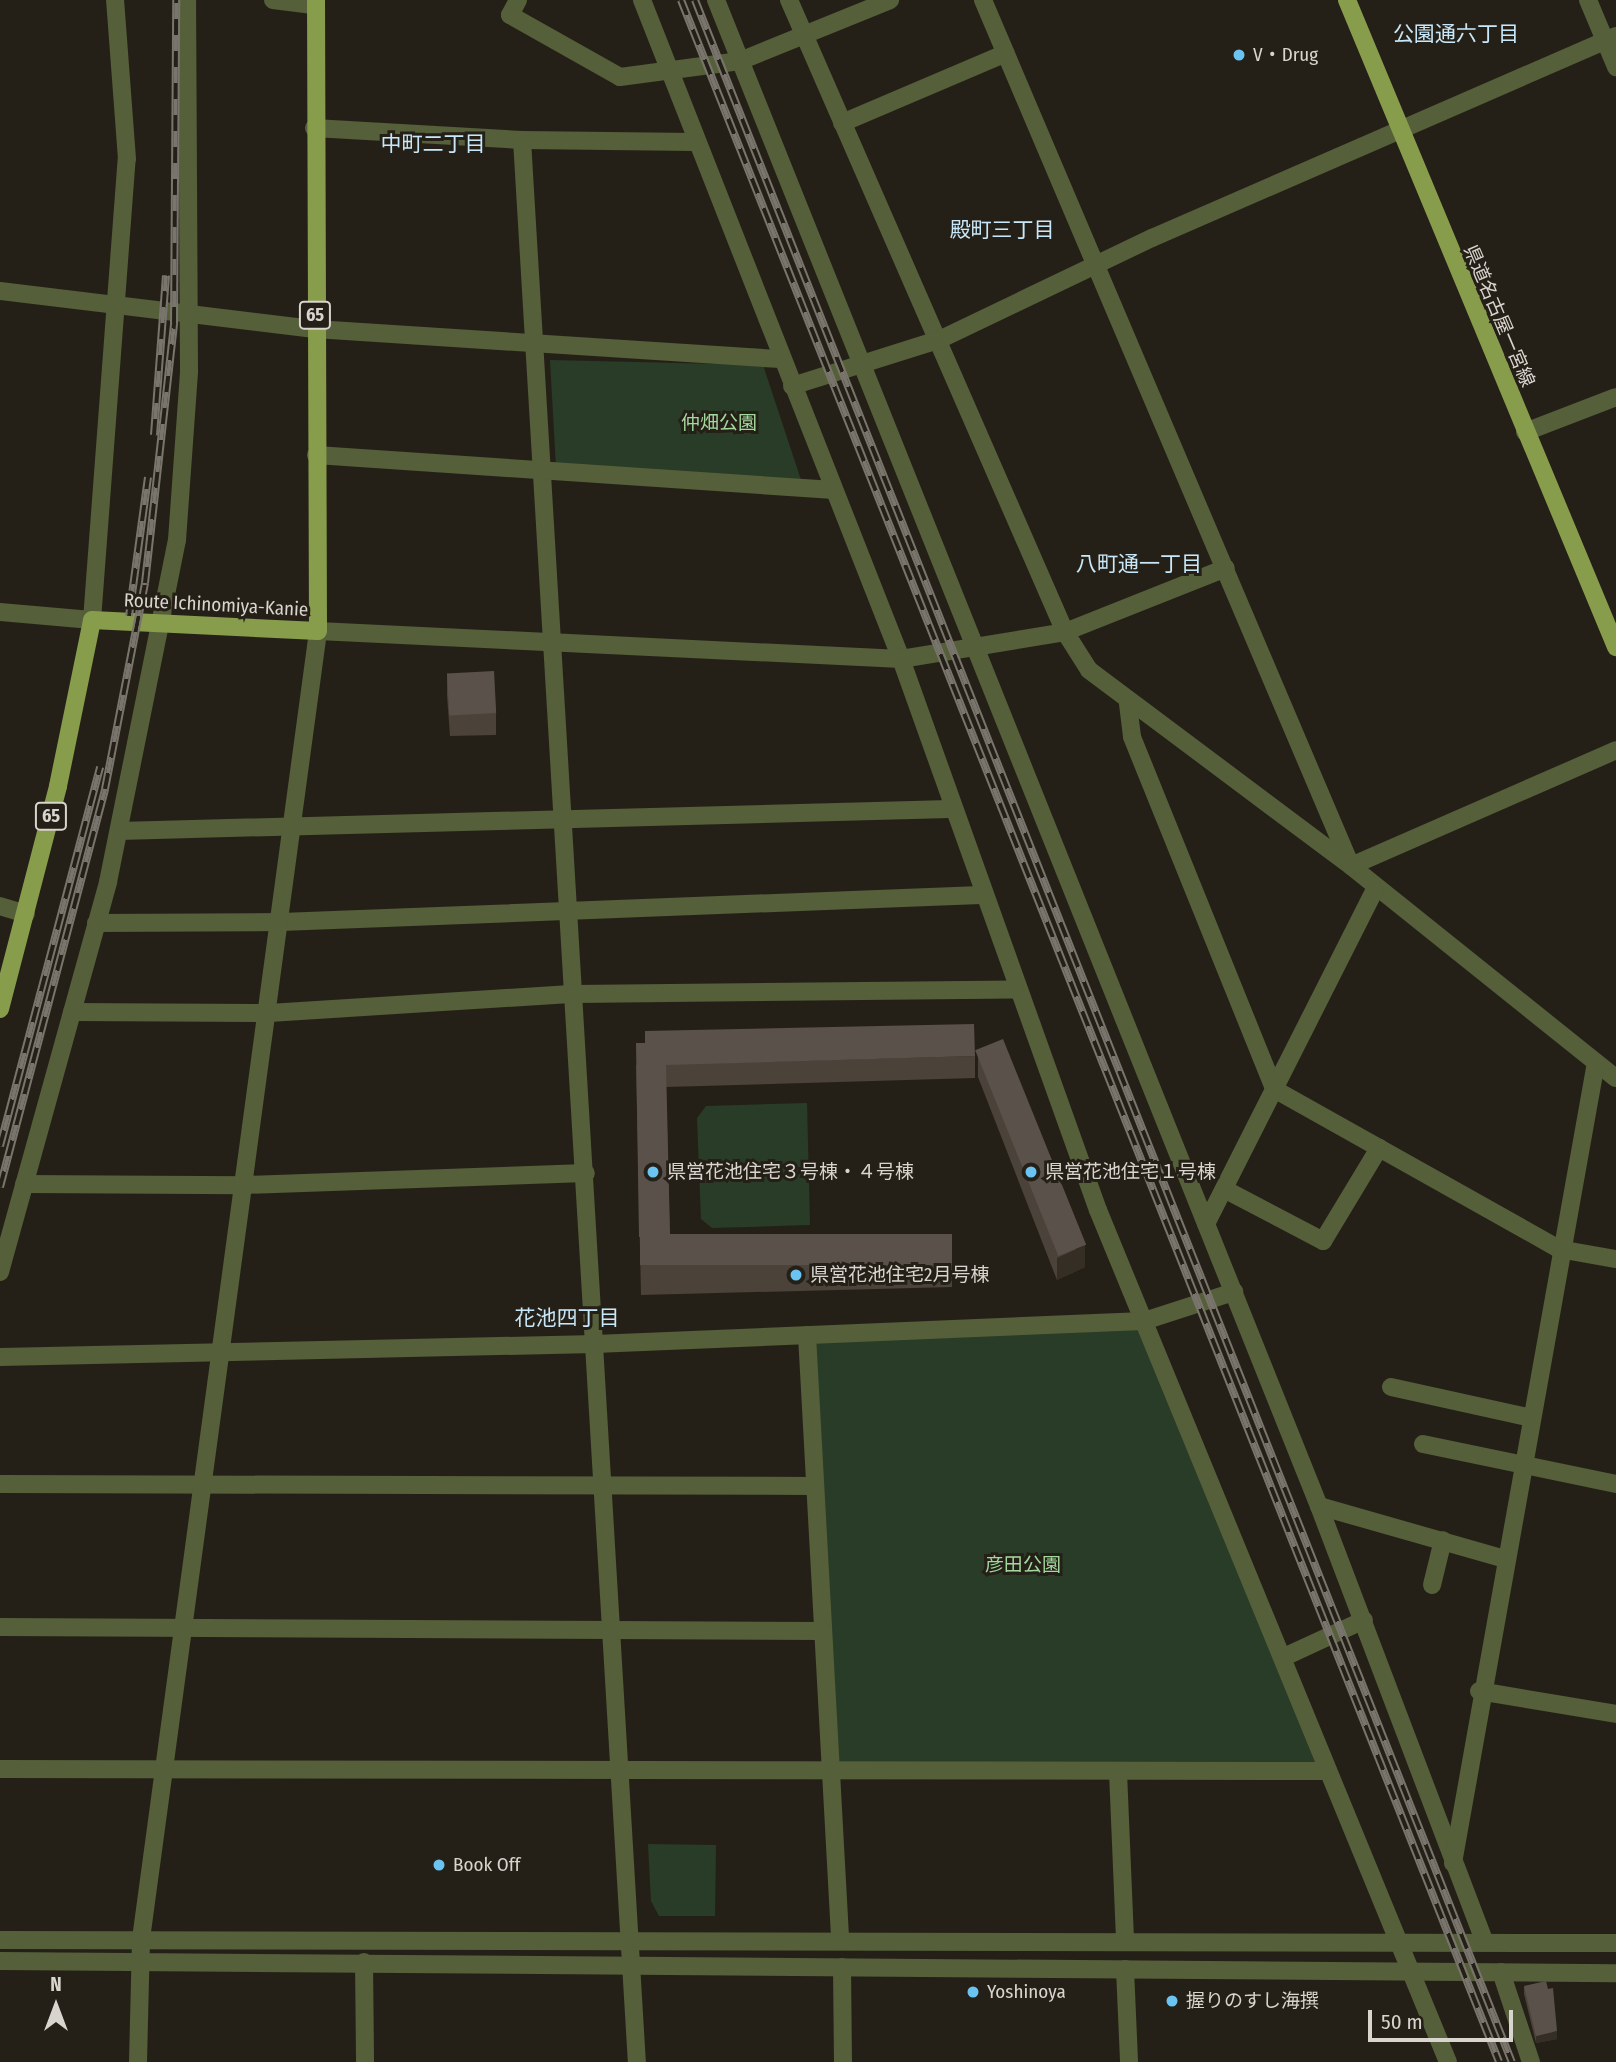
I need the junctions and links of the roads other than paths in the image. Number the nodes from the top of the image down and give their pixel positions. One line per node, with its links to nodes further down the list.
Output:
1 (115, 0): 26 (street)
2 (187, 0): 27 (street)
3 (273, 0): 12 (street)
4 (518, 0): 18 (street)
5 (642, 0): 18 (street)
6 (716, 0): 16 (street)
7 (789, 0): 13 (street)
8 (890, 0): 13 (street)
9 (983, 0): 15 (street)
10 (1347, 0): 21 (main road, 県道名古屋一宮線)
11 (1588, 0): 14 (street)
12 (315, 2): 20 (main road, Route Ichinomiya-Kanie / 65)
13 (804, 36): 16 (street); 19 (street)
14 (1610, 38): 17 (street); 21 (street)
15 (1006, 53): 19 (street); 24 (street)
16 (740, 61): 18 (street); 32 (street)
17 (1616, 67)
18 (669, 70): 23 (street)
19 (842, 123): 29 (street)
20 (314, 128): 22 (street); 28 (main road, Route Ichinomiya-Kanie / 65)
21 (1399, 132): 24 (street); 35 (main road, 県道名古屋一宮線)
22 (522, 140): 23 (street); 30 (street)
23 (695, 142): 31 (street)
24 (1096, 263): 29 (street); 39 (street)
25 (0, 291): 26 (street)
26 (117, 308): 27 (street); 41 (street)
27 (190, 310): 28 (street); 42 (street)
28 (316, 328): 30 (street); 36 (main road, Route Ichinomiya-Kanie / 65)
29 (941, 338): 32 (street); 44 (street)
30 (534, 346): 31 (street); 37 (street)
31 (781, 359): 33 (street)
32 (859, 366): 33 (street); 47 (street)
33 (792, 386): 38 (street)
34 (1616, 397): 35 (street)
35 (1525, 432): 46 (main road, 県道名古屋一宮線)
36 (316, 455): 37 (street); 43 (main road, Route Ichinomiya-Kanie / 65)
37 (543, 470): 38 (street); 45 (street)
38 (834, 490): 48 (street)
39 (1226, 568): 44 (street); 55 (street)
40 (0, 612): 41 (street)
41 (92, 620): 42 (main road, Route Ichinomiya-Kanie); 60 (main road, 65)
42 (162, 626): 43 (main road, Route Ichinomiya-Kanie); 54 (street)
43 (318, 631): 45 (street); 53 (street)
44 (1065, 632): 47 (street); 49 (street)
45 (555, 647): 48 (street); 52 (street)
46 (1616, 647)
47 (974, 649): 48 (street); 76 (street)
48 (901, 659): 51 (street)
49 (1128, 704): 55 (street); 70 (street)
50 (1616, 750): 55 (street)
51 (950, 809): 52 (street); 57 (street)
52 (564, 820): 53 (street); 59 (street)
53 (294, 829): 54 (street); 61 (street)
54 (119, 831): 62 (street)
55 (1351, 866): 56 (street)
56 (1375, 890): 68 (street); 70 (street)
57 (981, 895): 59 (street); 63 (street)
58 (0, 906): 60 (street)
59 (569, 909): 61 (street); 64 (street)
60 (26, 914): 65 (main road, 65)
61 (281, 922): 62 (street); 67 (street)
62 (96, 923): 66 (street)
63 (1015, 989): 64 (street); 81 (street)
64 (574, 995): 67 (street); 72 (street)
65 (0, 1009)
66 (72, 1012): 67 (street); 73 (street)
67 (269, 1013): 74 (street)
68 (1596, 1063): 69 (street); 77 (street)
69 (1616, 1078)
70 (1274, 1089): 71 (street); 75 (street)
71 (1379, 1148): 75 (street); 77 (street)
72 (586, 1172): 74 (street); 83 (street)
73 (24, 1184): 74 (street); 79 (street)
74 (245, 1185): 84 (street)
75 (1224, 1189): 76 (street)
76 (1206, 1224): 80 (street)
77 (1559, 1249): 78 (street); 87 (street)
78 (1616, 1259)
79 (0, 1272)
80 (1234, 1292): 81 (street); 95 (street)
81 (1144, 1321): 82 (street); 104 (street)
82 (807, 1335): 83 (street); 94 (street)
83 (595, 1344): 84 (street); 91 (street)
84 (222, 1355): 85 (street); 90 (street)
85 (0, 1357)
86 (1391, 1387): 87 (street)
87 (1532, 1418): 89 (street)
88 (1423, 1444): 89 (street)
89 (1524, 1467): 93 (street); 97 (street)
90 (205, 1482): 91 (street); 92 (street); 102 (street)
91 (601, 1482): 94 (street); 101 (street)
92 (0, 1484)
93 (1616, 1485)
94 (815, 1486): 103 (street)
95 (1319, 1506): 96 (street); 99 (street)
96 (1443, 1540): 97 (street); 98 (street)
97 (1505, 1559): 105 (street)
98 (1432, 1585)
99 (1364, 1620): 104 (street); 113 (street)
100 (0, 1627): 102 (street)
101 (609, 1628): 102 (street); 103 (street); 107 (street)
102 (184, 1629): 110 (street)
103 (822, 1631): 108 (street)
104 (1284, 1657): 111 (street)
105 (1479, 1691): 106 (street); 113 (street)
106 (1616, 1714)
107 (619, 1767): 108 (street); 110 (street); 117 (street)
108 (828, 1768): 112 (street); 114 (street)
109 (0, 1769): 110 (street)
110 (164, 1770): 115 (street)
111 (1328, 1771): 112 (street); 120 (street)
112 (1118, 1772): 118 (street)
113 (1452, 1867): 119 (street)
114 (840, 1937): 117 (street); 118 (street)
115 (141, 1939): 116 (street); 117 (street); 123 (street)
116 (0, 1940)
117 (631, 1940): 125 (street)
118 (1125, 1940): 120 (street)
119 (1484, 1940): 120 (street); 121 (street)
120 (1399, 1942): 128 (street)
121 (1616, 1943)
122 (0, 1961): 123 (street)
123 (141, 1961): 124 (street); 131 (street)
124 (364, 1962): 125 (street); 132 (street)
125 (633, 1965): 126 (street); 133 (street)
126 (842, 1967): 127 (street); 134 (street)
127 (1125, 1969): 128 (street); 135 (street)
128 (1410, 1971): 129 (street); 136 (street)
129 (1501, 1972): 130 (street); 137 (street)
130 (1616, 1973)
131 (138, 2062)
132 (365, 2062)
133 (637, 2062)
134 (843, 2062)
135 (1129, 2062)
136 (1448, 2062)
137 (1531, 2062)

